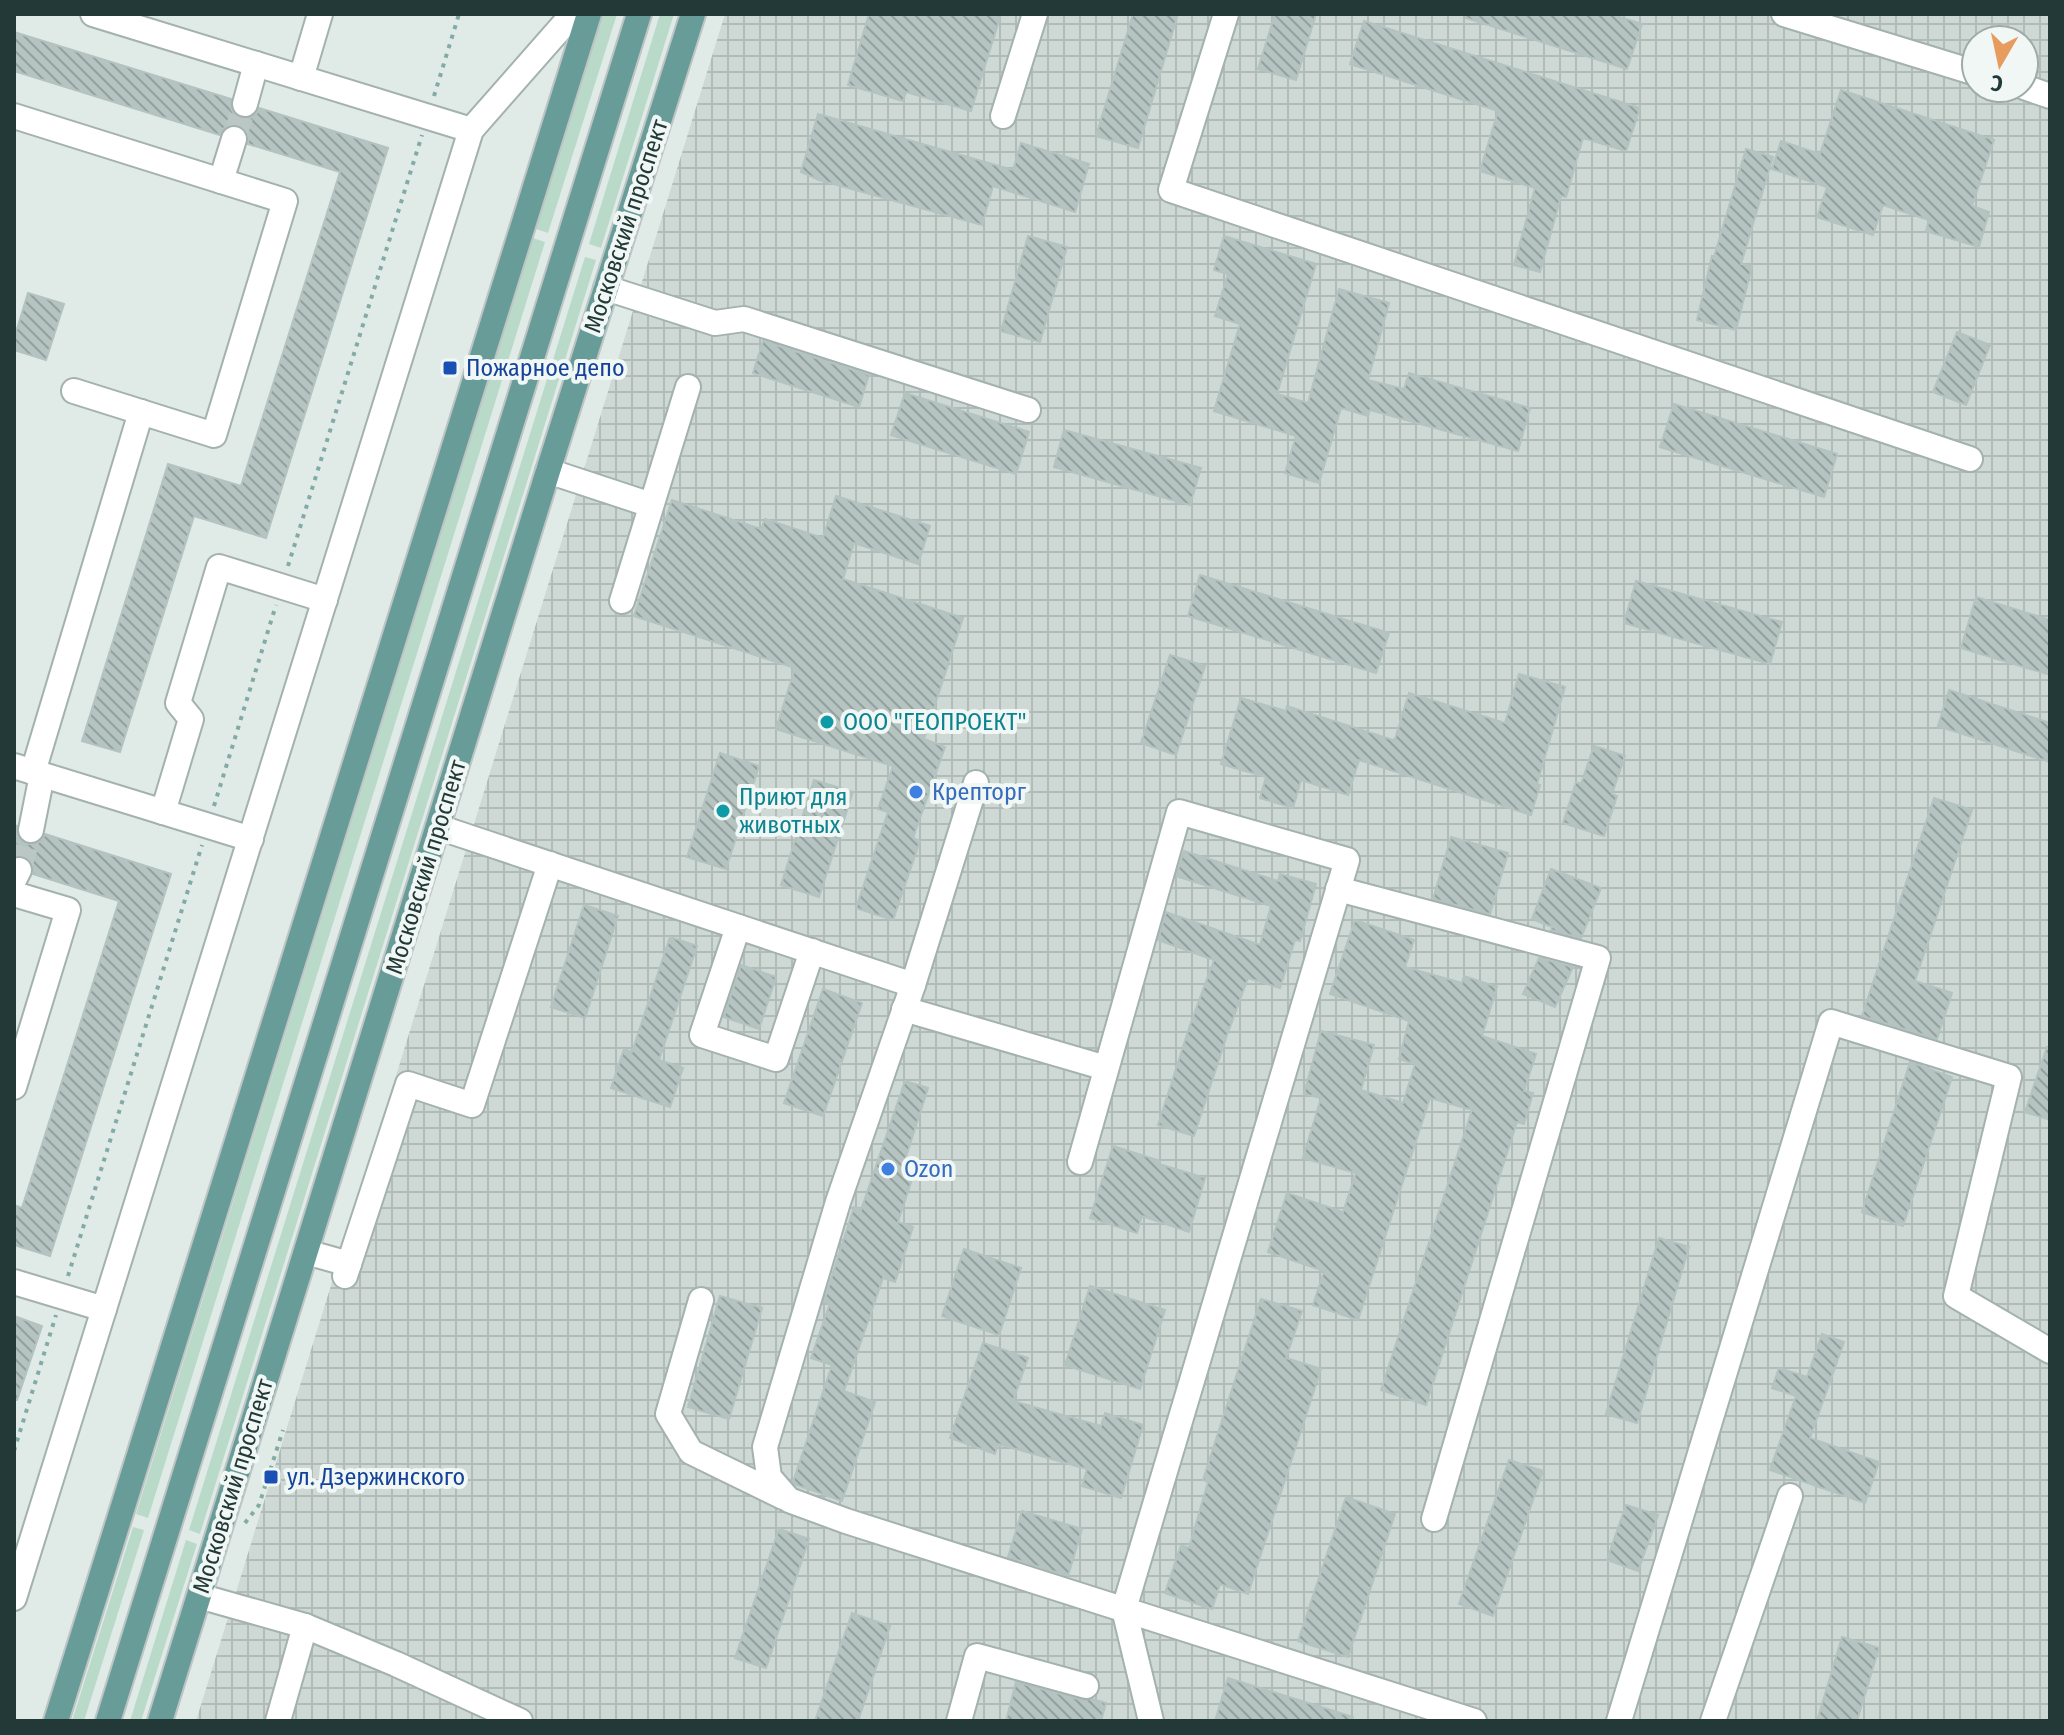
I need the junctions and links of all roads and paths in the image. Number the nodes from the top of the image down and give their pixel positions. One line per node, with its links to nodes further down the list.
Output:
1 (93, 14): 11 (street)
2 (320, 14): 13 (street)
3 (459, 14): 16 (path)
4 (573, 14): 18 (street)
5 (589, 14): 66 (main road)
6 (639, 14): 67 (main road, Московский проспект)
7 (693, 14): 21 (main road, Московский проспект)
8 (1035, 14): 17 (street)
9 (1226, 14): 26 (street)
10 (1784, 14): 12 (street)
11 (256, 64): 13 (street); 14 (street)
12 (1960, 68)
13 (301, 78): 16 (street)
14 (245, 104)
15 (14, 116): 20 (street)
16 (428, 116): 18 (street); 29 (path)
17 (1003, 116)
18 (471, 130): 30 (street)
19 (234, 139): 20 (street)
20 (221, 181): 25 (street)
21 (606, 288): 24 (street); 27 (main road, Московский проспект)
22 (688, 387): 28 (street)
23 (74, 391): 25 (street)
24 (1028, 410)
25 (141, 412): 32 (street)
26 (1970, 459)
27 (548, 471): 28 (street); 36 (main road, Московский проспект)
28 (651, 505): 31 (street)
29 (282, 587): 30 (street); 34 (street); 35 (path)
30 (325, 600): 38 (street)
31 (622, 601)
32 (30, 771): 34 (street); 37 (street)
33 (976, 783): 44 (street)
34 (163, 812): 35 (street)
35 (208, 825): 38 (street); 51 (path)
36 (438, 827): 39 (street); 49 (main road, Московский проспект)
37 (31, 830)
38 (251, 839): 53 (street)
39 (550, 864): 42 (street); 49 (street)
40 (1338, 889): 46 (street); 59 (street); 63 (street)
41 (14, 894): 47 (street)
42 (738, 927): 43 (street); 43 (street)
43 (812, 951): 44 (street)
44 (913, 985): 45 (street)
45 (904, 1009): 46 (street); 58 (street)
46 (1106, 1068): 48 (street)
47 (14, 1087)
48 (1080, 1162)
49 (306, 1252): 61 (main road, Московский проспект)
50 (14, 1282): 51 (street)
51 (62, 1297): 53 (street); 56 (path)
52 (701, 1300): 58 (street)
53 (104, 1309): 62 (street)
54 (2050, 1351): 74 (street)
55 (283, 1430): 60 (path)
56 (14, 1451)
57 (1790, 1496): 75 (street)
58 (789, 1500): 63 (street)
59 (1434, 1519)
60 (243, 1526)
61 (199, 1596): 64 (street); 68 (main road, Московский проспект)
62 (14, 1598)
63 (1124, 1609): 72 (street); 73 (street)
64 (305, 1626): 69 (street); 70 (street)
65 (1086, 1686): 71 (street)
66 (56, 1721)
67 (108, 1721)
68 (160, 1721)
69 (278, 1721)
70 (520, 1721)
71 (959, 1721)
72 (1151, 1721)
73 (1474, 1721)
74 (1619, 1721)
75 (1713, 1721)

